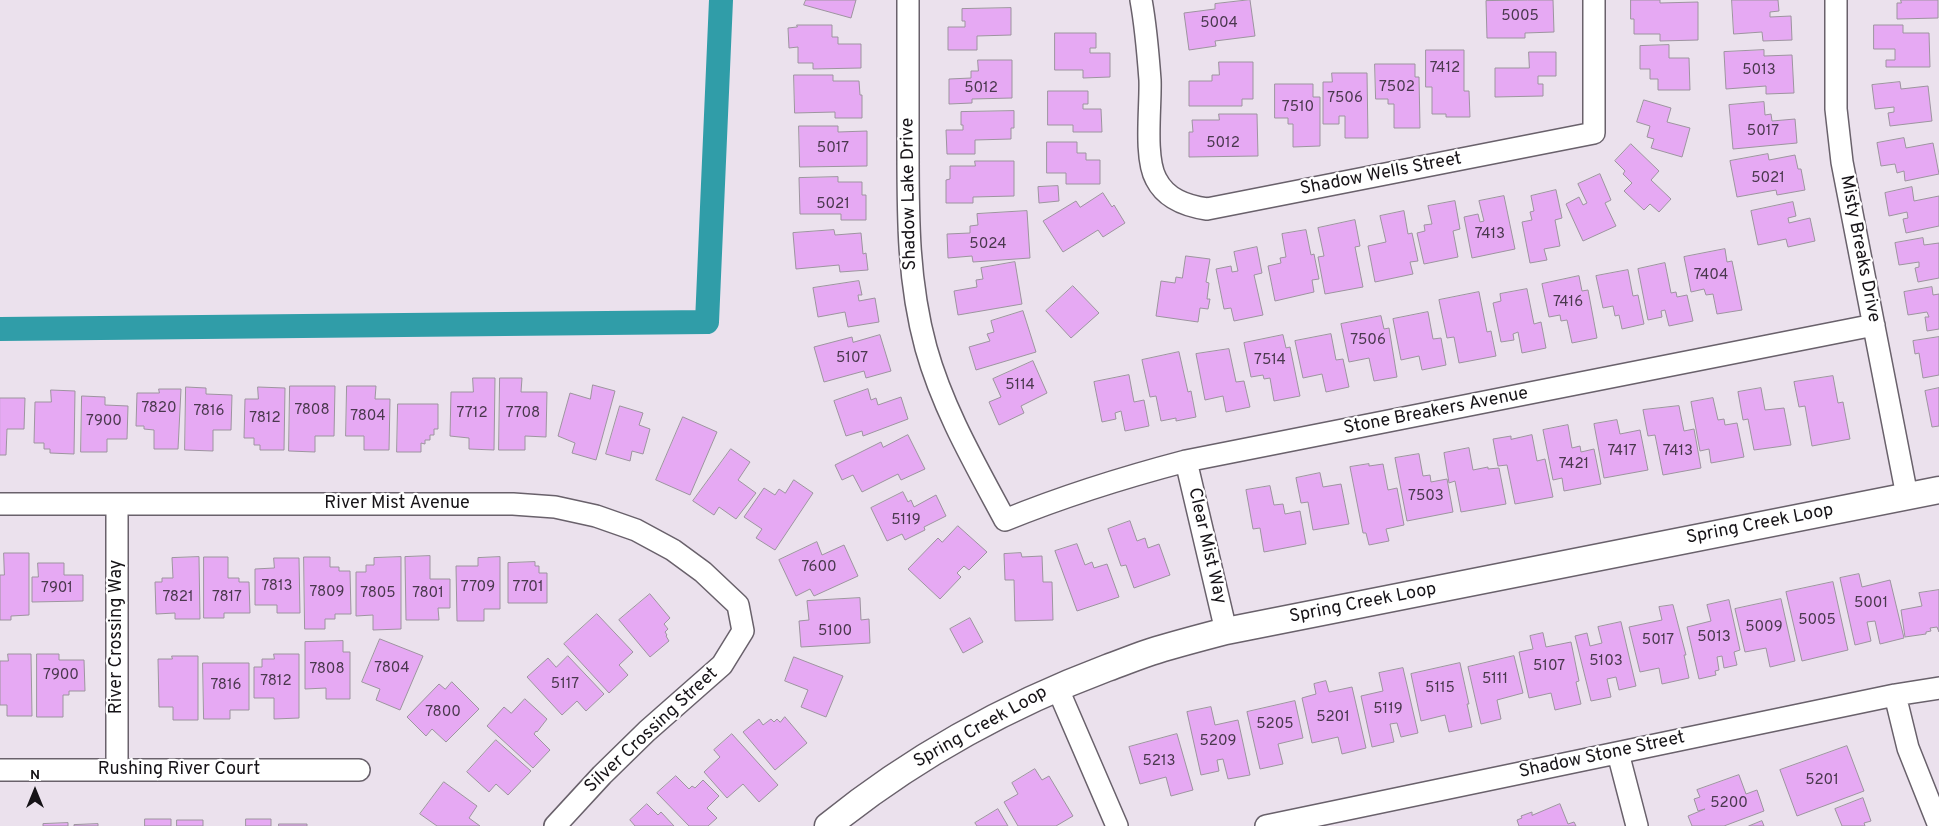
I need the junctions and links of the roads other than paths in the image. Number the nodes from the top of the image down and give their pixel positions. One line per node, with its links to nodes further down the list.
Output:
1 (908, 0): 11 (street, Shadow Lake Drive)
2 (1141, 0): 3 (street, Shadow Wells Street)
3 (1594, 0)
4 (1836, 0): 5 (street, Misty Breaks Drive)
5 (1874, 325): 6 (street, Stone Breakers Avenue); 8 (street, Misty Breaks Drive)
6 (1186, 461): 11 (street, Stone Breakers Avenue); 13 (street, Clear Mist Way)
7 (1939, 490): 8 (street, Spring Creek Loop)
8 (1908, 496): 13 (street, Spring Creek Loop)
9 (0, 504): 10 (street, River Mist Avenue)
10 (117, 504): 12 (street, River Mist Avenue); 19 (street, River Crossing Way)
11 (1005, 520)
12 (743, 631): 22 (street, Silver Crossing Street)
13 (1226, 631): 14 (street, Spring Creek Loop)
14 (1057, 687): 23 (street, Spring Creek Loop); 24 (street)
15 (1939, 688): 16 (street, Shadow Stone Street)
16 (1894, 695): 17 (street, Shadow Stone Street); 27 (street)
17 (1618, 752): 21 (street, Shadow Stone Street); 26 (street)
18 (0, 770): 19 (street, Rushing River Court)
19 (117, 770): 20 (street, Rushing River Court)
20 (359, 770)
21 (1343, 818): 25 (street, Shadow Stone Street)
22 (555, 826)
23 (828, 826)
24 (1117, 826)
25 (1266, 826)
26 (1637, 826)
27 (1938, 826)

